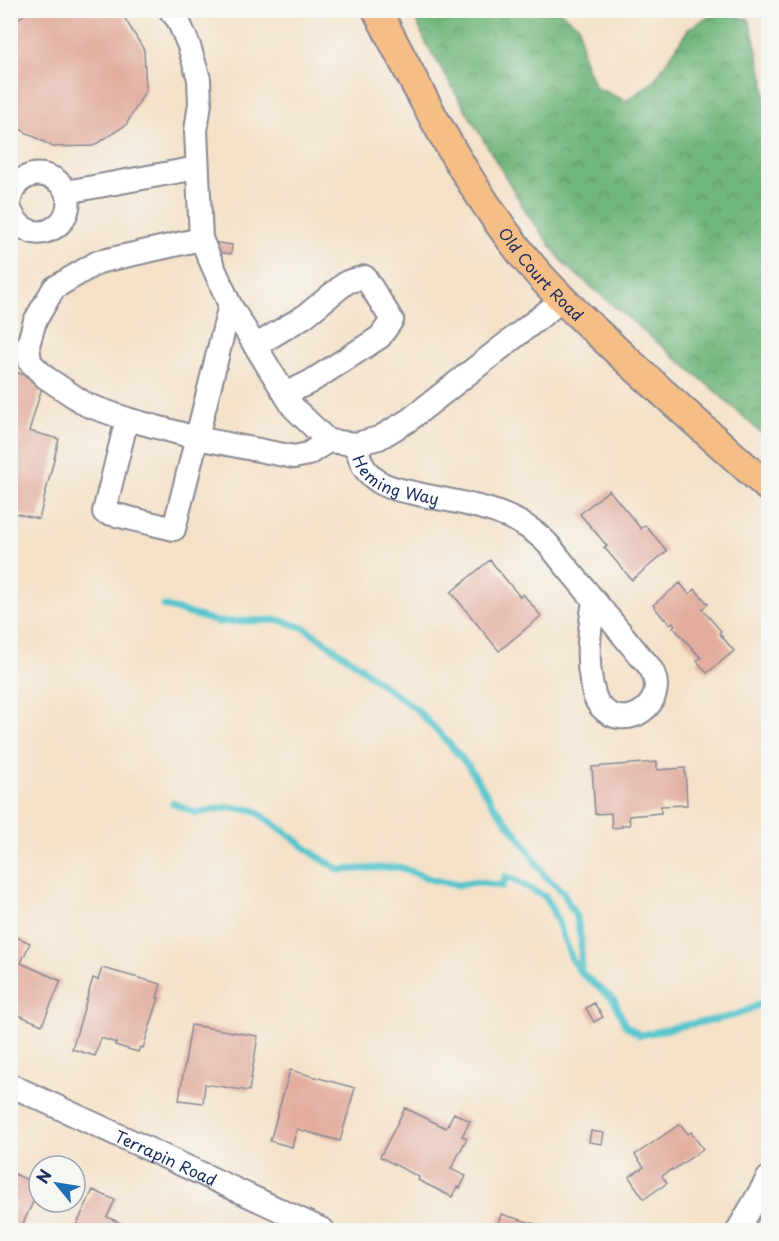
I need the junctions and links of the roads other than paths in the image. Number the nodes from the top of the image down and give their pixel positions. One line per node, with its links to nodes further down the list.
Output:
1 (170, 10): 3 (street)
2 (377, 10): 8 (main road, Old Court Road)
3 (197, 168): 4 (street); 7 (street)
4 (66, 192): 5 (street); 6 (street)
5 (10, 199)
6 (10, 209)
7 (201, 239): 9 (street); 12 (street)
8 (562, 300): 15 (street, Heming Way); 16 (main road, Old Court Road)
9 (230, 305): 10 (street); 13 (street)
10 (255, 346): 11 (street); 11 (street)
11 (285, 394): 14 (street)
12 (127, 419): 13 (street); 13 (street)
13 (197, 438): 14 (street)
14 (328, 441): 15 (street)
15 (356, 444): 17 (street, Heming Way)
16 (768, 487)
17 (594, 600): 17 (street, Heming Way)
18 (10, 1085): 20 (street, Terrapin Road)
19 (768, 1178): 21 (street)
20 (323, 1230)
21 (738, 1230)

